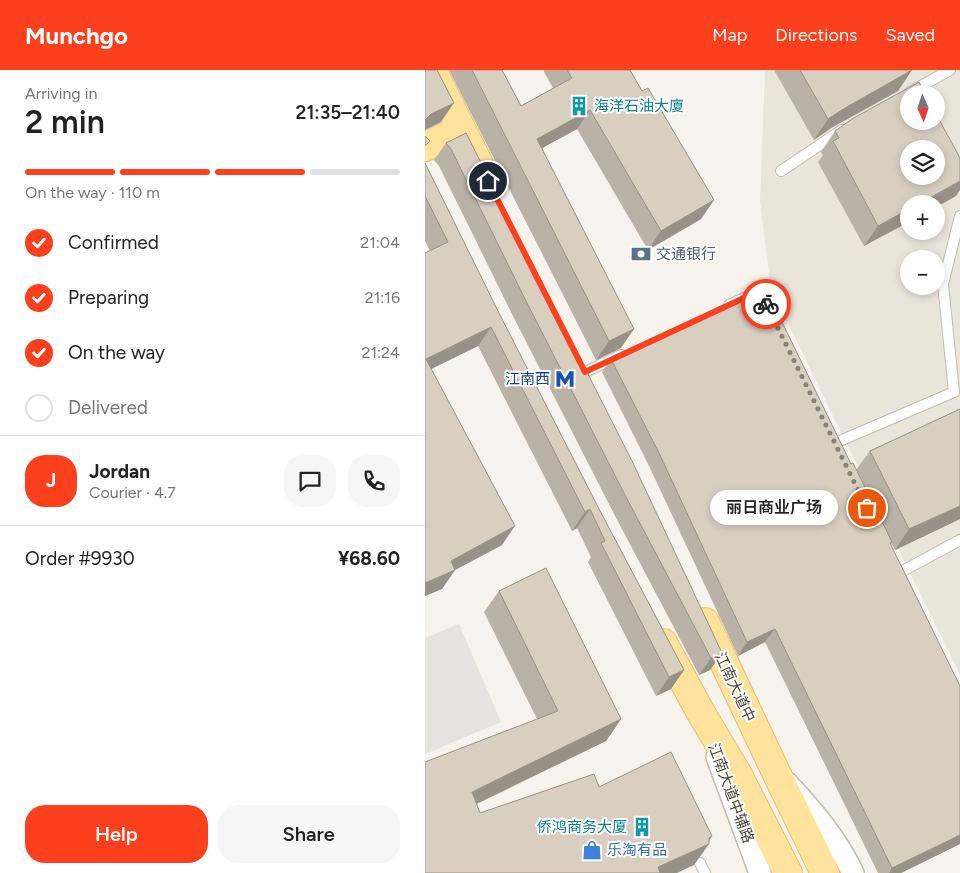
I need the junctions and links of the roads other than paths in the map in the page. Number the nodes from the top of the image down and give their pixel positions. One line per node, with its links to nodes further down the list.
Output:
1 (432, 70): 5 (main road)
2 (950, 70): 3 (lane)
3 (925, 85)
4 (849, 126): 7 (lane)
5 (461, 129): 6 (main road); 8 (main road)
6 (425, 147)
7 (781, 171)
8 (492, 190)
9 (960, 216): 15 (lane)
10 (768, 309): 11 (lane)
11 (715, 311)
12 (628, 352): 13 (lane)
13 (580, 364): 14 (main road)
14 (597, 398)
15 (835, 443)
16 (960, 540): 17 (lane)
17 (899, 573)
18 (694, 598): 21 (main road, 江南大道中)
19 (651, 620): 20 (main road)
20 (701, 713): 24 (street, 江南大道中辅路); 25 (main road)
21 (773, 766): 26 (main road, 江南大道中); 27 (street)
22 (700, 863): 23 (lane)
23 (705, 873)
24 (761, 873)
25 (788, 873)
26 (825, 873)
27 (853, 873)

